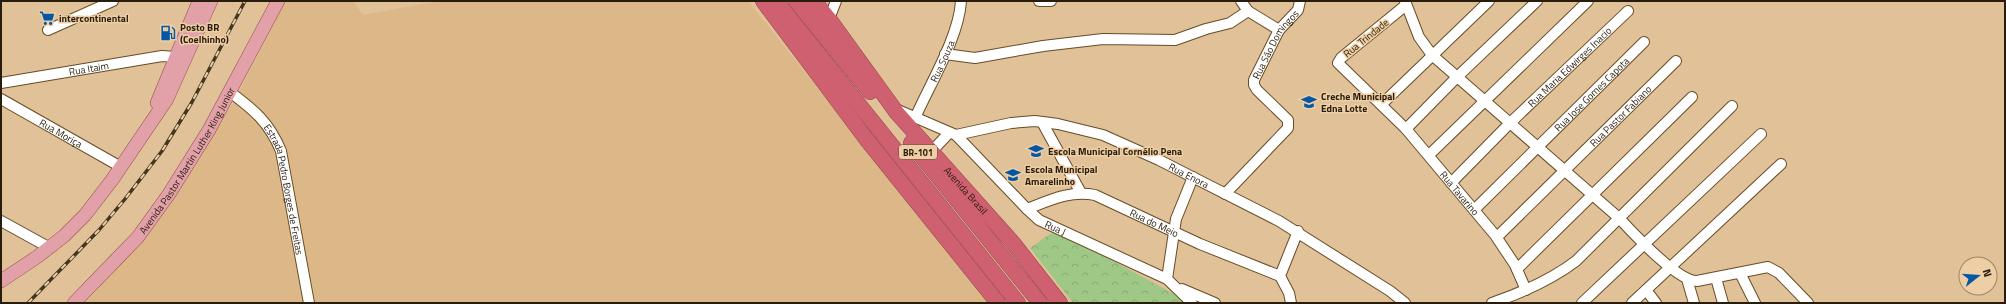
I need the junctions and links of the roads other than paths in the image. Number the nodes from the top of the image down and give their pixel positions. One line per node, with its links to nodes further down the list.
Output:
1 (113, 1): 24 (street)
2 (199, 1): 29 (main road)
3 (211, 1): 43 (main road)
4 (278, 1): 34 (main road, Avenida Pastor Martin Luther King Junior)
5 (752, 1): 31 (highway)
6 (763, 1): 31 (highway)
7 (772, 1): 41 (highway)
8 (776, 1): 84 (highway, BR-101)
9 (796, 1): 85 (highway, Avenida Brasil / BR-101)
10 (814, 1): 23 (highway, Avenida Brasil / BR-101)
11 (836, 1): 23 (street)
12 (961, 1): 27 (street, Rua Souza)
13 (1039, 1): 14 (street)
14 (1051, 1)
15 (1241, 1): 21 (street)
16 (1300, 1): 25 (street, Rua Sāo Domingos)
17 (1489, 1): 28 (street)
18 (1537, 1): 32 (street)
19 (1588, 1): 37 (street)
20 (1406, 3): 28 (street); 38 (street, Rua Trindade)
21 (1248, 11): 25 (street); 27 (street)
22 (1628, 11): 45 (street, Rua Maria Edwirges Inacio)
23 (829, 19): 40 (highway, Avenida Brasil / BR-101)
24 (48, 30)
25 (1279, 30): 58 (street, Rua Sāo Domingos)
26 (1644, 42): 49 (street, Rua Jose Gomes Capota)
27 (945, 54): 42 (street, Rua Souza)
28 (1432, 55): 32 (street); 38 (street)
29 (176, 57): 33 (street, Rua Itaim); 43 (main road)
30 (1676, 61): 54 (street, Rua Pastor Fabiano)
31 (819, 76): 41 (highway)
32 (1457, 77): 37 (street); 46 (street)
33 (1, 83)
34 (230, 92): 81 (main road, Avenida Pastor Martin Luther King Junior); 82 (street, Estrada Pedro Borges de Freitas)
35 (1692, 97): 59 (street)
36 (1, 99): 53 (street, Rua Moriça)
37 (1485, 101): 45 (street); 51 (street)
38 (1382, 104): 46 (street, Rua Tavarino)
39 (1732, 106): 62 (street)
40 (892, 108): 42 (street); 50 (highway, Avenida Brasil / BR-101)
41 (849, 115): 83 (highway, BR-101)
42 (915, 118): 47 (street)
43 (152, 119): 53 (main road)
44 (1042, 122): 47 (street, Rua Enora); 55 (street, Rua Enora); 57 (street)
45 (1510, 123): 49 (street); 56 (street, Rua Maria Edwirges Inacio)
46 (1406, 129): 51 (street, Rua Tavarino)
47 (952, 134): 50 (street); 60 (street, Rua J)
48 (1761, 134): 67 (street)
49 (1538, 147): 54 (street); 61 (street, Rua Jose Gomes Capota)
50 (931, 152): 86 (highway, Avenida Brasil / BR-101)
51 (1429, 155): 56 (street, Rua Tavarino)
52 (1781, 164): 69 (street)
53 (121, 167): 68 (main road)
54 (1564, 171): 59 (street); 66 (street, Rua Pastor Fabiano)
55 (1193, 177): 58 (street, Rua Enora); 64 (street)
56 (1451, 183): 61 (street, Rua Tavarino)
57 (1080, 193): 60 (street, Rua do Meio); 64 (street, Rua do Meio)
58 (1225, 194): 65 (street, Rua Enora)
59 (1591, 195): 62 (street); 70 (street)
60 (1027, 209): 74 (street, Rua J)
61 (1474, 210): 66 (street, Rua Tavarino)
62 (1620, 218): 67 (street); 78 (street)
63 (1, 221): 68 (street)
64 (1173, 231): 72 (street, Rua do Meio); 74 (street)
65 (1298, 231): 72 (street); 90 (street, Rua Enora)
66 (1497, 237): 70 (street, Rua Tavarino)
67 (1644, 244): 69 (street); 92 (street)
68 (50, 248): 76 (main road)
69 (1671, 266): 75 (street); 79 (street)
70 (1517, 269): 78 (street, Rua Tavarino)
71 (1740, 273): 73 (street); 97 (street); 98 (street)
72 (1280, 276): 89 (street)
73 (1716, 278): 75 (street); 96 (street)
74 (1167, 279): 77 (street, Rua J)
75 (1686, 279): 95 (street)
76 (1, 281)
77 (1178, 288): 87 (street, Rua J); 88 (street, Rua J)
78 (1526, 290): 80 (street)
79 (1646, 290): 93 (street); 94 (street)
80 (1518, 299): 91 (street)
81 (74, 303)
82 (309, 303)
83 (998, 303)
84 (1018, 303)
85 (1040, 303)
86 (1060, 303)
87 (1192, 303)
88 (1215, 303)
89 (1292, 303)
90 (1405, 303)
91 (1492, 303)
92 (1582, 303)
93 (1632, 303)
94 (1656, 303)
95 (1694, 303)
96 (1722, 303)
97 (1755, 303)
98 (1808, 303)

